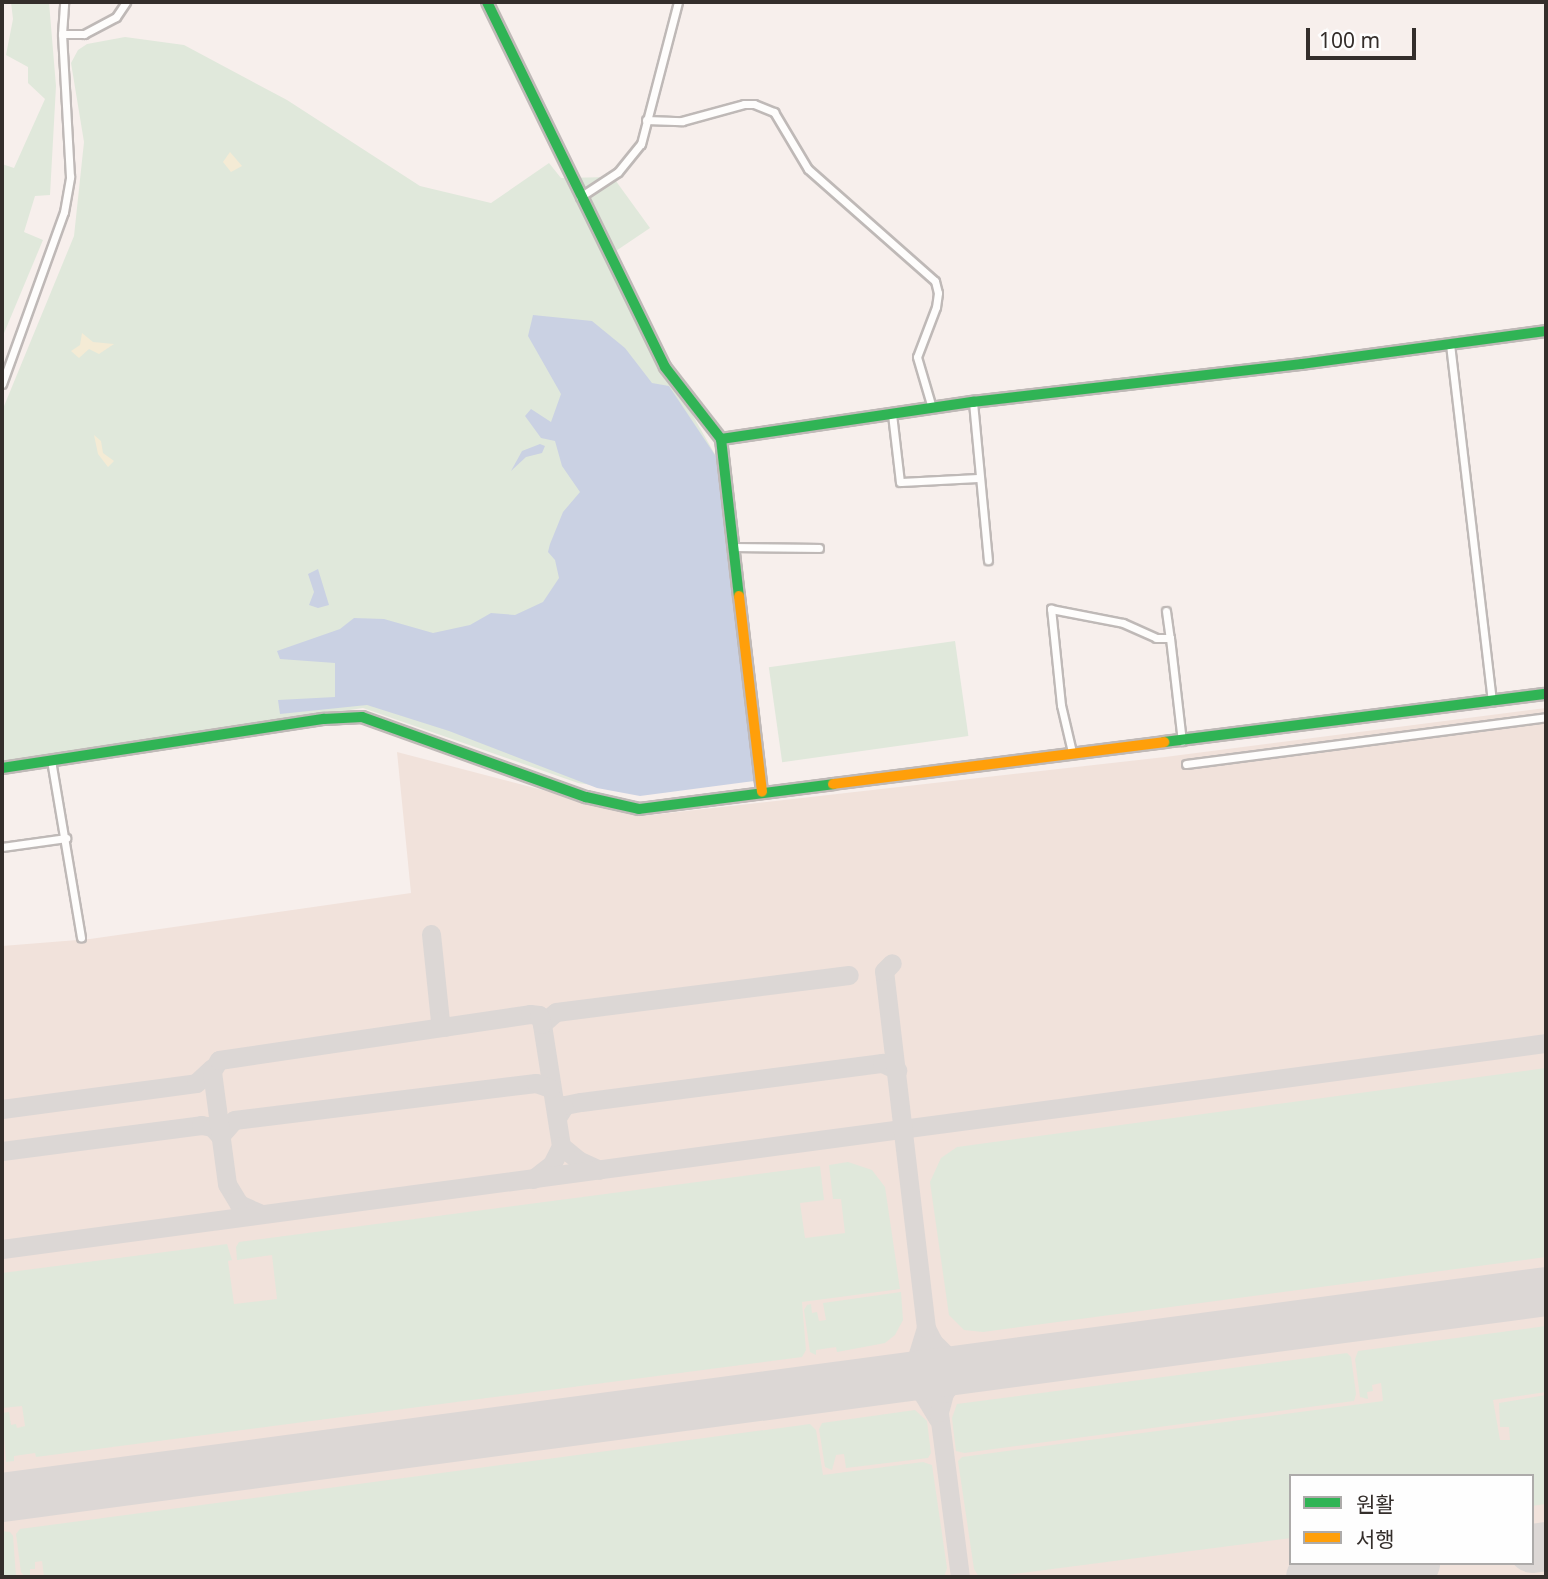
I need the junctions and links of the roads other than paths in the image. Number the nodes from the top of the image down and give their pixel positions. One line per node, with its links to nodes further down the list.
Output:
1 (64, 2): 5 (street)
2 (127, 2): 5 (street)
3 (486, 2): 7 (street)
4 (678, 2): 6 (street)
5 (62, 34): 10 (street)
6 (646, 120): 7 (street); 12 (street)
7 (580, 197): 14 (street)
8 (1546, 331): 9 (street)
9 (1450, 344): 11 (street); 22 (street)
10 (2, 384)
11 (973, 402): 12 (street); 15 (street)
12 (932, 408): 13 (street)
13 (892, 414): 14 (street); 15 (street)
14 (721, 439): 16 (street)
15 (979, 478): 18 (street)
16 (735, 547): 17 (street); 29 (street)
17 (819, 548)
18 (988, 559)
19 (1166, 611): 20 (street)
20 (1170, 638): 24 (street); 25 (street)
21 (1546, 694): 22 (street)
22 (1492, 702): 24 (street)
23 (1546, 717): 27 (street)
24 (1182, 741): 25 (street)
25 (1072, 752): 29 (street)
26 (51, 760): 28 (street); 29 (street); 30 (street)
27 (1186, 764)
28 (2, 768)
29 (762, 792)
30 (66, 838): 31 (street); 32 (street)
31 (2, 848)
32 (81, 936)

